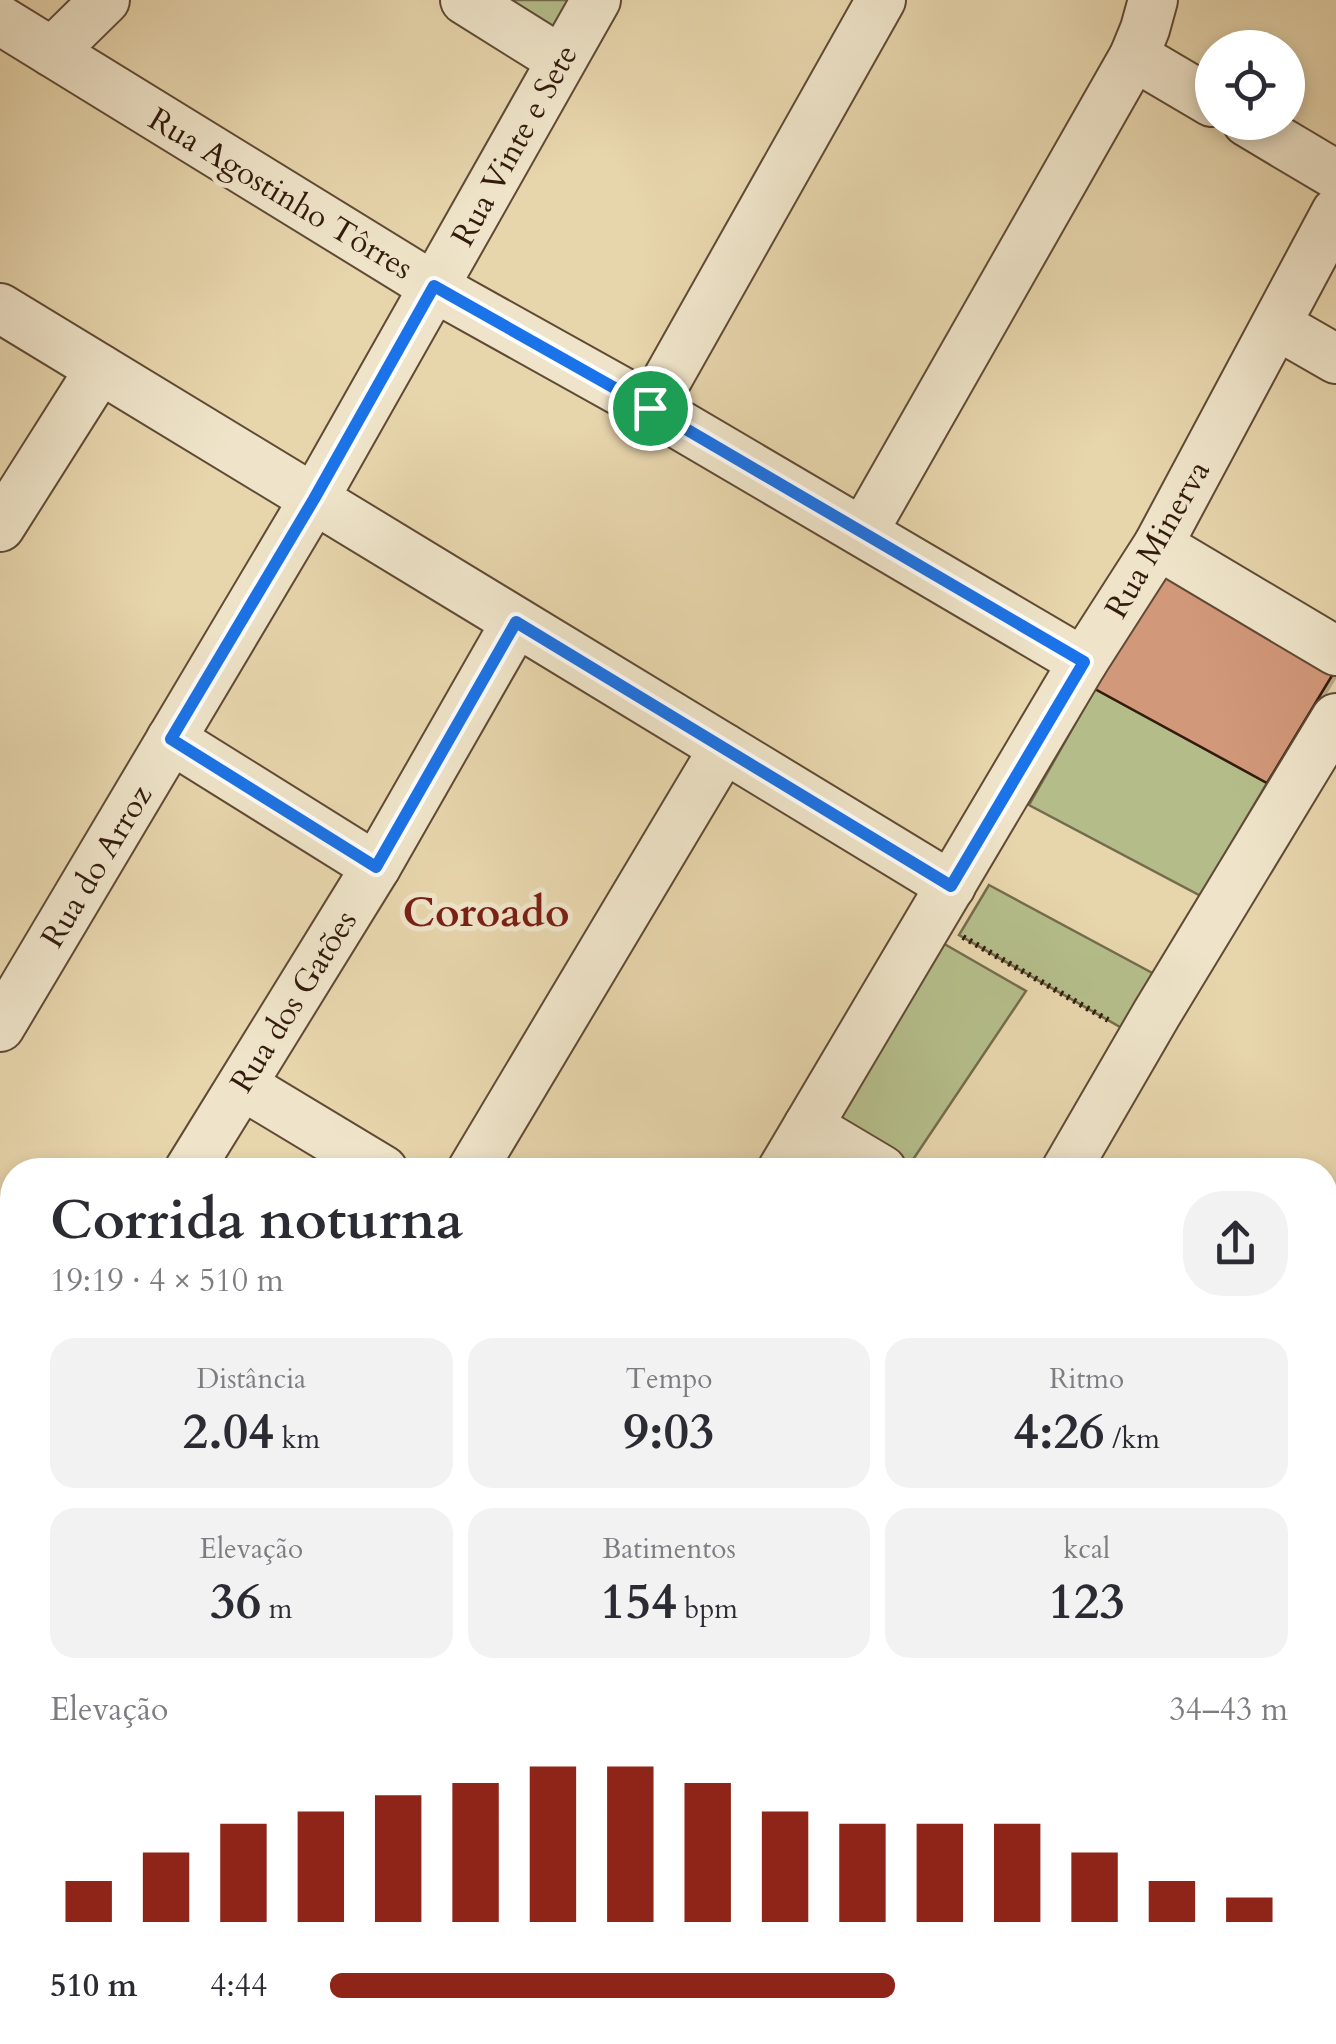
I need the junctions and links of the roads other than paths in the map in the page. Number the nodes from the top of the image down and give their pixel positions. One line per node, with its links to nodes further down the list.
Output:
1 (105, 0): 7 (street)
2 (465, 0): 8 (street)
3 (596, 0): 8 (street, Rua Vinte e Sete)
4 (881, 0): 18 (street)
5 (0, 20): 7 (street, Rua Agostinho Tôrres)
6 (1144, 28): 9 (street); 21 (street)
7 (52, 52): 13 (street, Rua Agostinho Tôrres)
8 (561, 60): 13 (street, Rua Vinte e Sete)
9 (1195, 84)
10 (1277, 140): 11 (street)
11 (1336, 175)
12 (1336, 212): 15 (street, Rua Minerva)
13 (434, 286): 18 (street, Rua Agostinho Tôrres); 19 (street, Rua Vinte e Sete)
14 (0, 308): 17 (street)
15 (1277, 325): 16 (street); 22 (street, Rua Minerva)
16 (1336, 359)
17 (100, 369): 19 (street); 20 (street)
18 (650, 408): 21 (street, Rua Agostinho Tôrres)
19 (314, 499): 23 (street); 27 (street, Rua do Arroz)
20 (0, 527)
21 (863, 532): 25 (street, Rua Agostinho Tôrres)
22 (1158, 544): 24 (street); 25 (street, Rua Minerva)
23 (516, 622): 28 (street); 29 (street, Rua dos Gatões)
24 (1336, 651)
25 (1084, 662): 30 (street, Rua Minerva)
26 (1336, 718): 39 (street)
27 (171, 739): 29 (street); 31 (street, Rua do Arroz)
28 (724, 748): 30 (street); 36 (street)
29 (376, 867): 32 (street, Rua dos Gatões)
30 (941, 902): 33 (street, Rua Minerva)
31 (0, 1027)
32 (242, 1084): 34 (street, Rua dos Gatões); 35 (street)
33 (808, 1126): 37 (street, Rua Minerva); 38 (street)
34 (196, 1158)
35 (364, 1158)
36 (479, 1158)
37 (789, 1158)
38 (862, 1158)
39 (1073, 1158)

